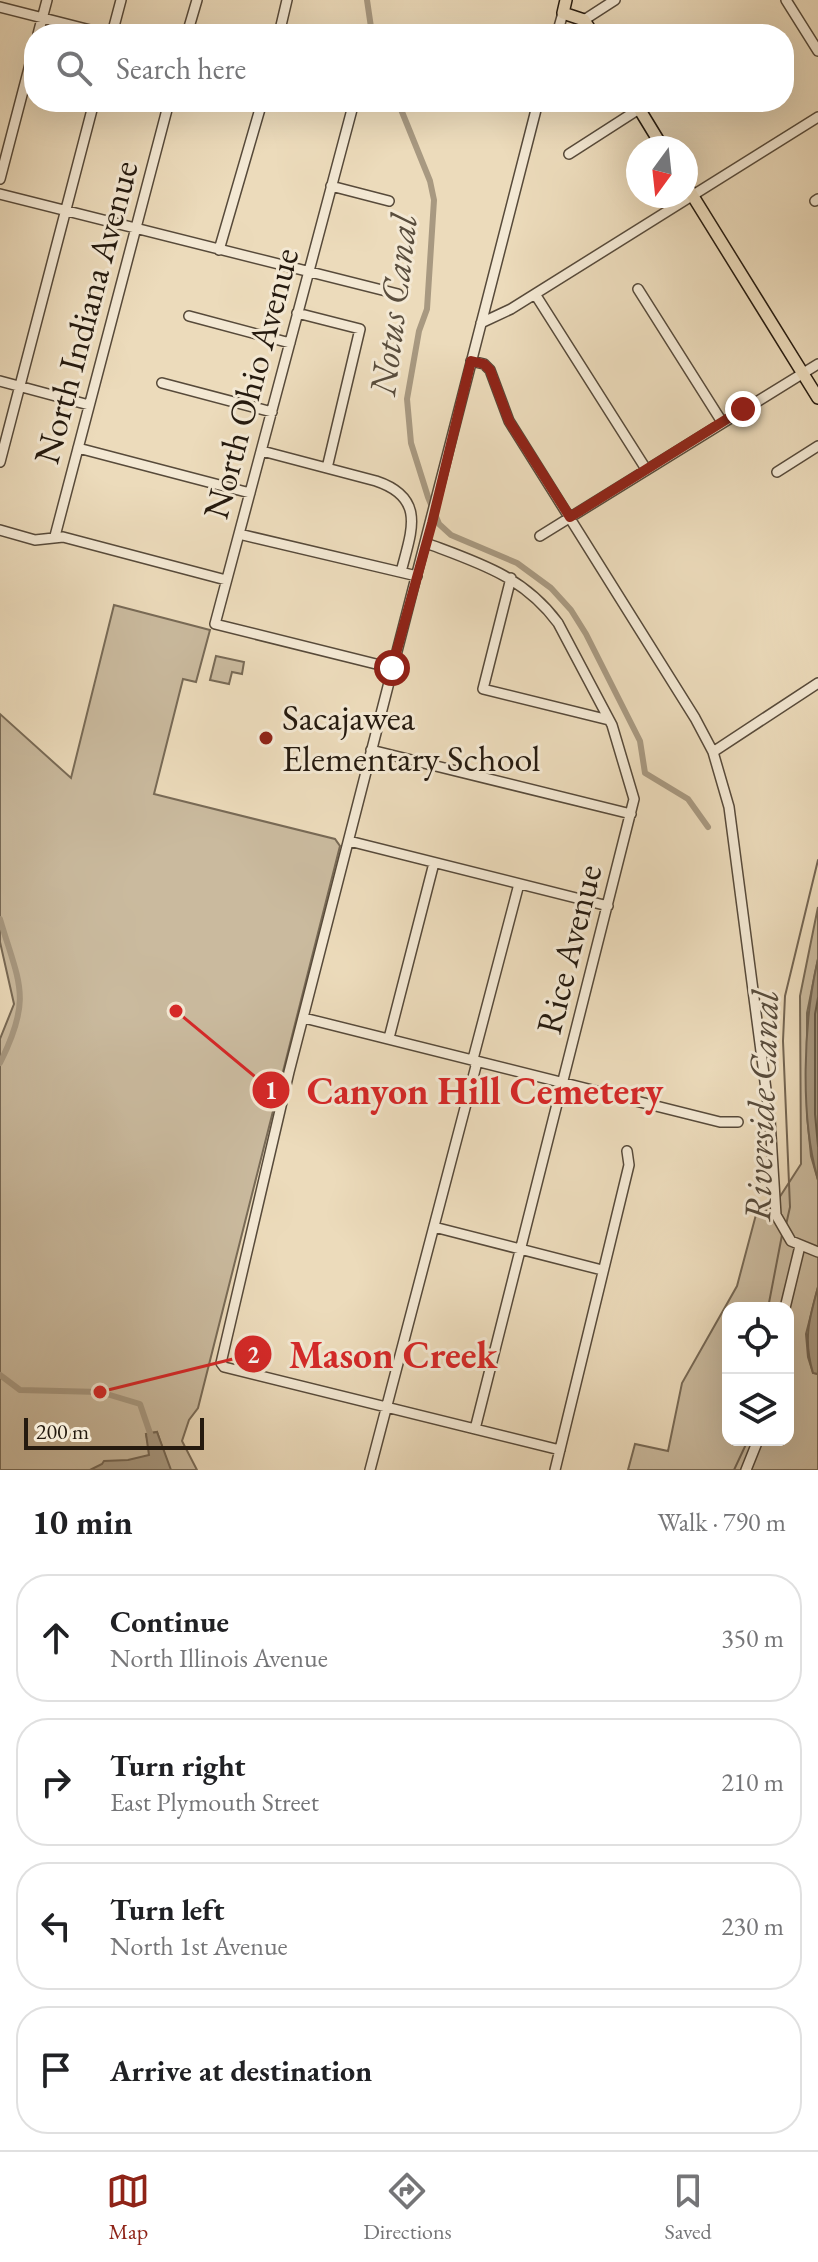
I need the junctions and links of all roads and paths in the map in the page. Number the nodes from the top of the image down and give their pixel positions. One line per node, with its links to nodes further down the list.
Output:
1 (47, 0): 10 (street)
2 (121, 0): 14 (street)
3 (197, 0): 15 (street)
4 (287, 0): 16 (street)
5 (566, 0): 9 (main road)
6 (615, 0): 11 (street)
7 (786, 0): 19 (street)
8 (0, 7): 10 (street)
9 (563, 13): 11 (main road); 17 (street)
10 (42, 17): 12 (street); 13 (street)
11 (584, 20): 18 (main road)
12 (40, 24)
13 (68, 24)
14 (115, 24)
15 (190, 24)
16 (281, 24)
17 (560, 24)
18 (587, 24)
19 (818, 51)
20 (24, 87): 31 (street)
21 (91, 112): 38 (street)
22 (166, 112): 39 (street, North Indiana Avenue)
23 (259, 112): 40 (street)
24 (351, 112): 32 (street, North Ohio Avenue)
25 (535, 112): 47 (street)
26 (628, 112): 30 (street)
27 (641, 112): 29 (main road)
28 (818, 117): 33 (street)
29 (656, 136)
30 (569, 154)
31 (0, 179)
32 (331, 186): 35 (street); 41 (street, North Ohio Avenue)
33 (698, 193)
34 (0, 194): 38 (street)
35 (389, 201)
36 (698, 204): 51 (main road)
37 (674, 208): 44 (street)
38 (65, 210): 39 (street); 54 (street)
39 (135, 229): 40 (street); 56 (street, North Indiana Avenue)
40 (219, 250): 41 (street)
41 (308, 273): 43 (street); 45 (street, North Ohio Avenue)
42 (638, 289): 58 (street)
43 (398, 294)
44 (535, 294): 47 (street); 64 (street)
45 (297, 313): 48 (street, North Ohio Avenue); 63 (street)
46 (189, 316): 48 (street)
47 (481, 323): 49 (street)
48 (290, 343): 57 (street, North Ohio Avenue)
49 (471, 361): 67 (street); 72 (street)
50 (818, 364): 51 (street)
51 (803, 373): 55 (main road); 58 (street)
52 (0, 381): 54 (street)
53 (162, 383): 57 (street)
54 (20, 386): 56 (street); 62 (street)
55 (818, 398)
56 (89, 405): 60 (street, North Indiana Avenue)
57 (272, 412): 61 (street, North Ohio Avenue)
58 (722, 422): 64 (street)
59 (818, 446): 65 (street)
60 (78, 448): 66 (street); 70 (street, North Indiana Avenue)
61 (262, 451): 63 (street); 66 (street, North Ohio Avenue)
62 (0, 462)
63 (327, 468): 73 (street)
64 (646, 469): 67 (street)
65 (777, 472)
66 (250, 493): 69 (street, North Ohio Avenue)
67 (570, 517): 71 (street); 81 (street)
68 (0, 530): 70 (street)
69 (239, 534): 73 (street); 76 (street, North Ohio Avenue)
70 (55, 536): 76 (street)
71 (540, 536)
72 (426, 543): 74 (street); 75 (street, Rice Avenue)
73 (401, 572): 74 (street)
74 (417, 576): 77 (street)
75 (511, 578): 79 (street, Rice Avenue); 79 (street)
76 (226, 580): 77 (street, North Ohio Avenue)
77 (392, 668): 80 (street)
78 (818, 683): 81 (street)
79 (609, 720): 82 (street, Rice Avenue)
80 (371, 750): 82 (street); 83 (street)
81 (713, 752): 94 (street)
82 (631, 814): 86 (street, Rice Avenue)
83 (349, 841): 84 (street); 87 (street)
84 (434, 863): 85 (street); 88 (street)
85 (519, 884): 86 (street); 89 (street)
86 (608, 906): 90 (street, Rice Avenue)
87 (304, 1018): 88 (street); 99 (street)
88 (389, 1038): 89 (street)
89 (473, 1059): 90 (street); 93 (street)
90 (563, 1082): 91 (street); 95 (street, Rice Avenue)
91 (738, 1122)
92 (627, 1151): 97 (street)
93 (434, 1227): 95 (street); 99 (street)
94 (800, 1246): 96 (street); 98 (street)
95 (520, 1249): 97 (street); 100 (street, Rice Avenue)
96 (818, 1252)
97 (602, 1270): 102 (street)
98 (786, 1302)
99 (386, 1408): 100 (street); 103 (street)
100 (475, 1429): 102 (street)
101 (756, 1446): 105 (street)
102 (560, 1450): 104 (street)
103 (370, 1470)
104 (555, 1470)
105 (746, 1470)

